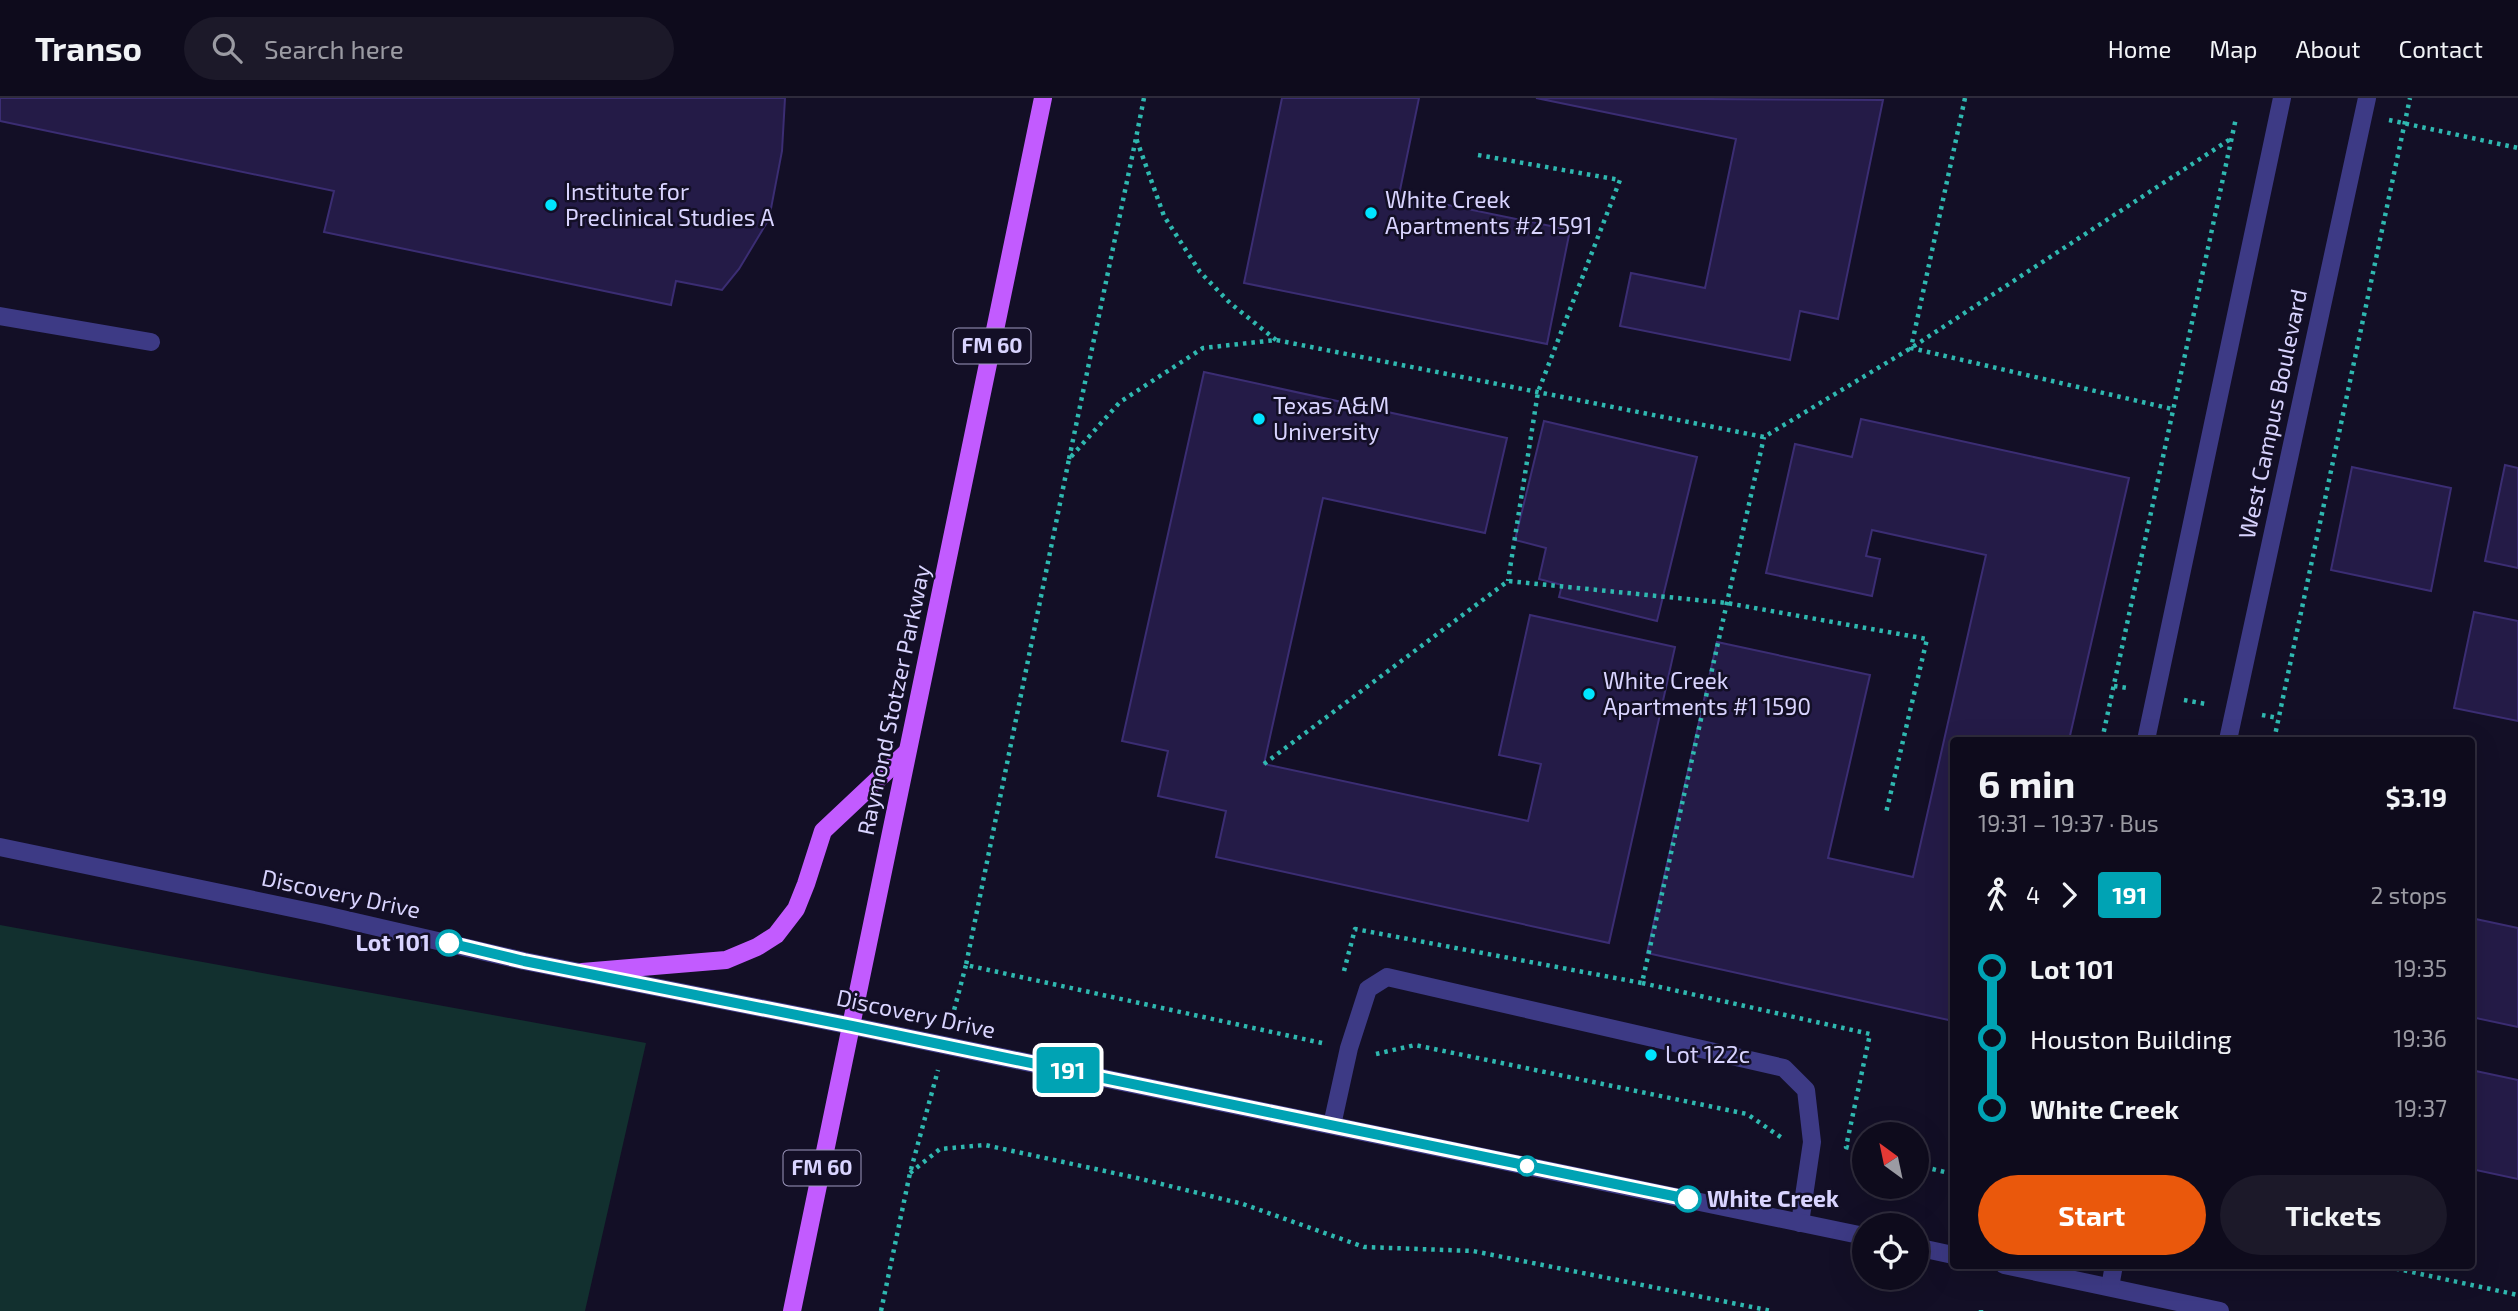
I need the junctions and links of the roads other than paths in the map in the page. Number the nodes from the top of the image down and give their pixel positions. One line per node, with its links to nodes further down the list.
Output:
1 (1043, 98): 8 (main road, Raymond Stotzer Parkway / FM 60)
2 (2281, 98): 6 (street)
3 (2367, 98): 7 (street, West Campus Boulevard)
4 (0, 316): 5 (street)
5 (151, 342)
6 (2147, 737)
7 (2229, 737)
8 (908, 752): 10 (main road); 11 (main road, Raymond Stotzer Parkway / FM 60)
9 (0, 847): 10 (street, Discovery Drive)
10 (582, 972): 11 (street, Discovery Drive)
11 (852, 1026): 12 (street, Discovery Drive); 20 (main road, Raymond Stotzer Parkway / FM 60)
12 (1332, 1125): 13 (street, Discovery Drive); 13 (street)
13 (1800, 1223): 14 (street, Discovery Drive)
14 (1852, 1234)
15 (1929, 1250): 16 (street)
16 (1950, 1254)
17 (2037, 1269): 19 (street)
18 (2113, 1269): 19 (street)
19 (2109, 1287): 21 (street)
20 (792, 1311)
21 (2220, 1311)

